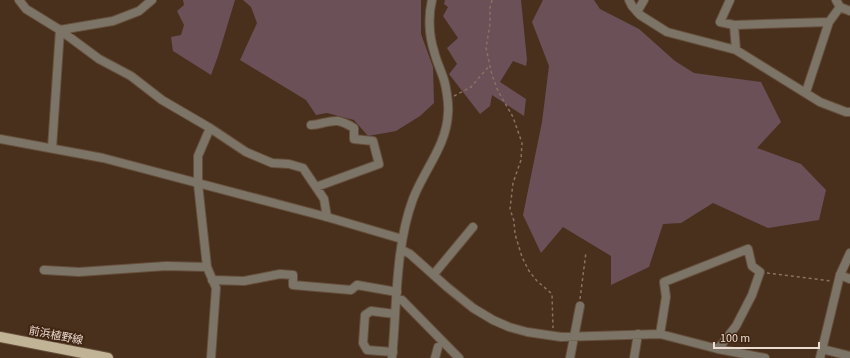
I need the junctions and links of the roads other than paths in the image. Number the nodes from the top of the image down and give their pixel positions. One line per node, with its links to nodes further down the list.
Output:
1 (19, 0): 12 (street)
2 (152, 0): 12 (street)
3 (432, 0): 24 (street)
4 (629, 0): 9 (street)
5 (644, 0): 9 (street)
6 (730, 0): 11 (street)
7 (838, 4): 8 (street); 10 (street)
8 (850, 11)
9 (637, 12): 13 (street)
10 (829, 22): 11 (street); 14 (street)
11 (734, 25): 13 (street)
12 (60, 30): 17 (street); 19 (street)
13 (736, 50): 14 (street)
14 (806, 92): 15 (street)
15 (850, 112)
16 (311, 125): 21 (street)
17 (210, 128): 20 (street); 21 (street)
18 (0, 139): 19 (street)
19 (52, 148): 20 (street)
20 (198, 184): 22 (street); 27 (street)
21 (316, 187): 22 (street)
22 (327, 217): 24 (street)
23 (473, 227): 29 (street)
24 (402, 239): 25 (street)
25 (402, 250): 29 (street); 33 (street)
26 (850, 253): 30 (street)
27 (206, 267): 28 (street); 32 (street)
28 (44, 270)
29 (434, 274): 38 (street)
30 (839, 279): 31 (street); 42 (street)
31 (850, 279)
32 (212, 280): 33 (street); 46 (street)
33 (397, 296): 35 (street); 48 (street)
34 (580, 306): 38 (street)
35 (395, 314): 43 (street); 43 (street)
36 (638, 334): 37 (street); 38 (street); 50 (street)
37 (660, 334): 41 (street); 41 (street)
38 (574, 336): 49 (street)
39 (0, 337): 45 (main road, 前浜植野線)
40 (438, 347): 47 (street)
41 (718, 349): 51 (street)
42 (822, 349): 44 (street); 52 (street)
43 (393, 355)
44 (850, 356)
45 (108, 358)
46 (211, 358)
47 (435, 358)
48 (459, 358)
49 (570, 358)
50 (634, 358)
51 (765, 358)
52 (820, 358)

